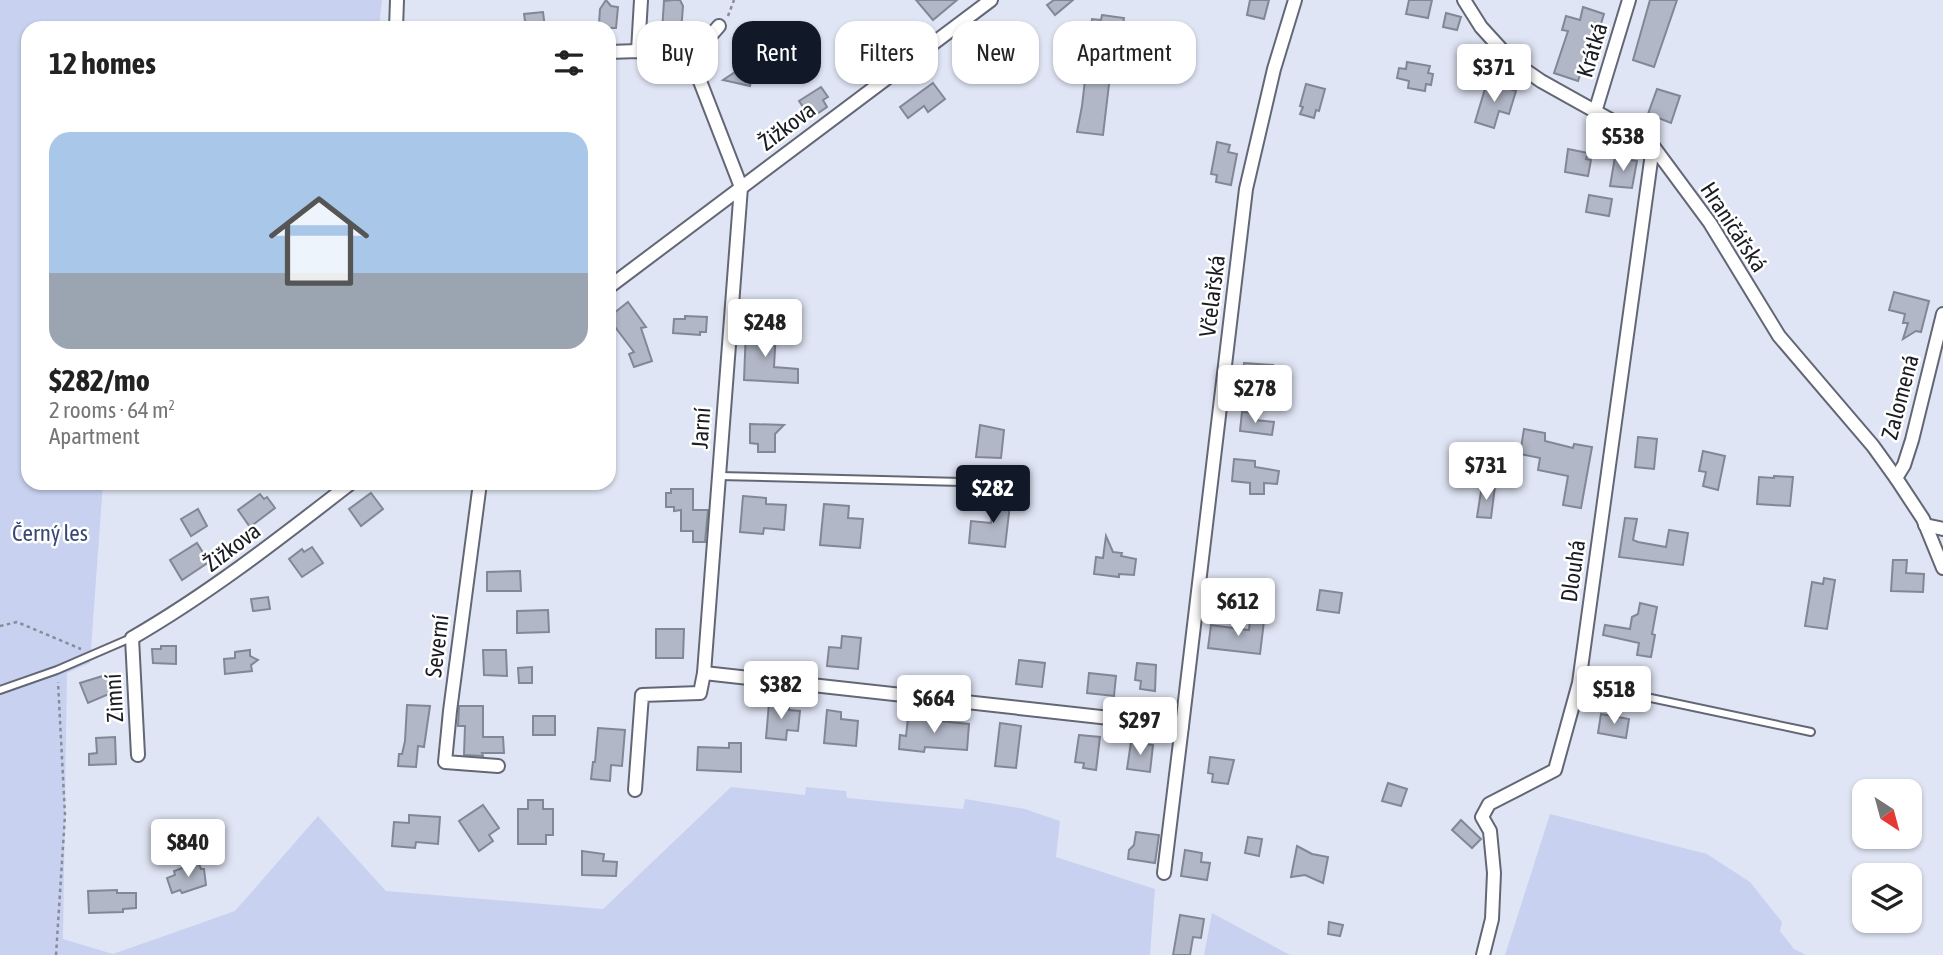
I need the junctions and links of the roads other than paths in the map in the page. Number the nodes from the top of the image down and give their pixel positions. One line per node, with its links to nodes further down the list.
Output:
1 (397, 0): 7 (street)
2 (641, 0): 8 (street)
3 (1295, 0): 29 (street, Včelařská)
4 (1464, 0): 12 (street, Hraničářská)
5 (1629, 0): 12 (street, Krátká)
6 (985, 2): 14 (street, Žižkova)
7 (396, 21)
8 (640, 21)
9 (637, 51): 10 (street)
10 (616, 52)
11 (701, 84): 14 (street)
12 (1595, 112): 13 (street, Hraničářská)
13 (1653, 146): 18 (street, Hraničářská); 27 (street, Dlouhá)
14 (741, 187): 15 (street, Žižkova); 17 (street, Jarní)
15 (616, 282)
16 (1942, 321): 18 (street, Zalomená)
17 (719, 476): 19 (lane); 26 (street, Jarní)
18 (1896, 478): 22 (street, Hraničářská)
19 (1002, 483)
20 (340, 490): 25 (street, Žižkova)
21 (479, 490): 32 (street, Severní)
22 (1925, 525): 23 (street); 24 (street, Hraničářská)
23 (1943, 529)
24 (1943, 568)
25 (132, 638): 28 (lane); 31 (street, Zimní)
26 (704, 673): 29 (street); 33 (street)
27 (1579, 683): 30 (lane); 35 (street, Dlouhá)
28 (0, 690)
29 (1182, 726): 34 (street, Včelařská)
30 (1811, 732)
31 (138, 755)
32 (498, 766)
33 (635, 790)
34 (1164, 873)
35 (1483, 955)

